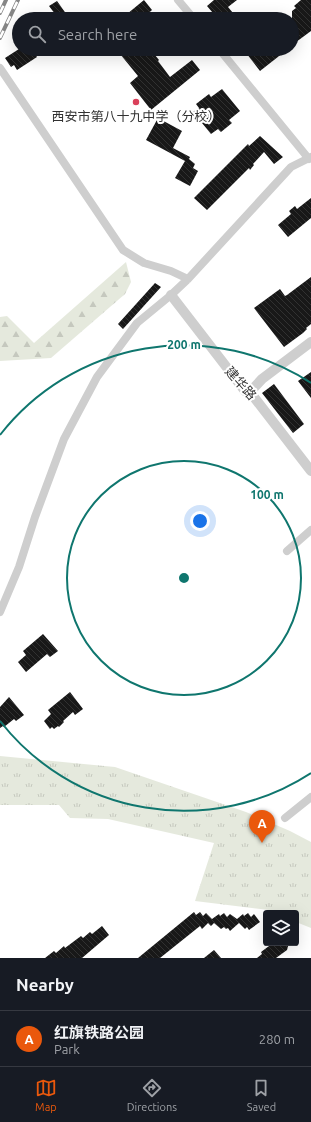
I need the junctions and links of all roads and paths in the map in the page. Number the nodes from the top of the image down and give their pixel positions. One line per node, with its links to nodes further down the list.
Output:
1 (178, 0): 2 (street)
2 (188, 12)
3 (224, 56): 5 (street)
4 (0, 68): 6 (street)
5 (310, 158): 6 (street)
6 (188, 279): 7 (street)
7 (170, 296): 9 (street, 建华路); 13 (street)
8 (311, 342): 9 (street)
9 (250, 392): 10 (street, 建华路)
10 (311, 471)
11 (311, 530): 12 (street)
12 (287, 551)
13 (0, 612)
14 (311, 797): 15 (street)
15 (285, 818)

